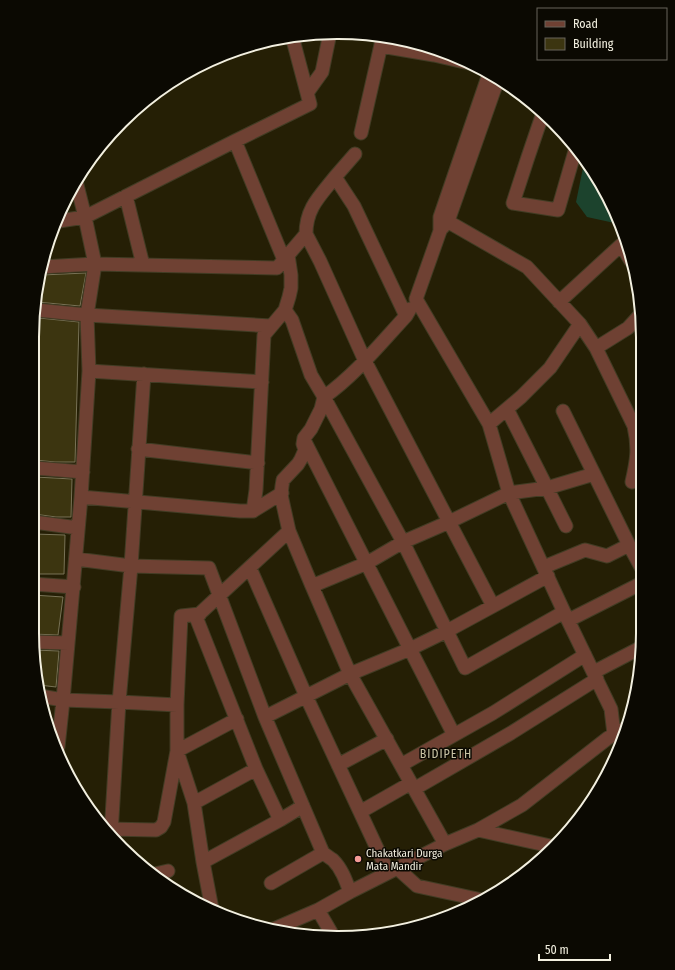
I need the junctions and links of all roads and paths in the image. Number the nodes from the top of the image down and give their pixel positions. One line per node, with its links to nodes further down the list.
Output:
1 (329, 39): 5 (street)
2 (294, 43): 5 (street)
3 (382, 43): 7 (street)
4 (495, 84): 16 (street)
5 (307, 93): 8 (street)
6 (541, 119): 10 (street)
7 (361, 133)
8 (235, 141): 13 (street); 19 (street)
9 (355, 154): 11 (street)
10 (574, 156)
11 (335, 177): 17 (street); 28 (street)
12 (78, 190): 14 (street)
13 (126, 196): 14 (street); 21 (street)
14 (85, 217): 15 (street); 20 (street)
15 (63, 221)
16 (443, 223): 23 (street); 24 (street)
17 (306, 234): 19 (street); 33 (street)
18 (621, 245): 24 (street)
19 (286, 257): 21 (street); 26 (street)
20 (95, 264): 21 (street); 22 (street); 27 (street)
21 (143, 265)
22 (48, 267)
23 (416, 299): 28 (street); 40 (street)
24 (559, 302): 30 (street)
25 (41, 310): 27 (street)
26 (284, 310): 31 (street); 37 (street)
27 (87, 315): 31 (street); 34 (street)
28 (406, 316): 33 (street)
29 (635, 320): 32 (street)
30 (580, 324): 32 (street); 38 (street)
31 (271, 326): 36 (street)
32 (596, 348): 41 (street)
33 (365, 361): 37 (street); 56 (street)
34 (89, 371): 35 (street); 47 (street)
35 (144, 374): 36 (street); 43 (street)
36 (262, 382): 44 (street)
37 (324, 397): 42 (street); 61 (street)
38 (507, 409): 40 (street); 50 (street)
39 (563, 411): 48 (street)
40 (489, 424): 52 (street)
41 (636, 424)
42 (304, 438): 51 (street); 65 (street)
43 (138, 449): 44 (street); 54 (street)
44 (258, 463): 55 (street)
45 (636, 465): 49 (street)
46 (39, 468): 47 (street)
47 (82, 472): 53 (street)
48 (594, 474): 50 (street); 62 (street)
49 (632, 482)
50 (547, 488): 52 (street); 58 (street)
51 (282, 493): 55 (street); 60 (street)
52 (509, 493): 56 (street); 68 (street)
53 (81, 497): 54 (street); 59 (street)
54 (135, 502): 55 (street); 66 (street)
55 (253, 511)
56 (449, 522): 61 (street); 74 (street)
57 (39, 523): 59 (street)
58 (566, 526)
59 (78, 528): 64 (street)
60 (288, 532): 67 (street); 70 (street)
61 (404, 542): 65 (street); 77 (street)
62 (629, 545): 63 (street); 68 (street)
63 (636, 558)
64 (76, 559): 66 (street); 72 (street)
65 (367, 563): 70 (street); 80 (street)
66 (131, 566): 73 (street); 88 (street)
67 (250, 568): 73 (street); 85 (street)
68 (546, 572): 74 (street); 76 (street)
69 (39, 584): 72 (street)
70 (312, 586): 83 (street)
71 (636, 586): 76 (street)
72 (74, 587): 79 (street)
73 (219, 596): 75 (street); 90 (street)
74 (493, 606): 77 (street)
75 (200, 614): 89 (street); 91 (street)
76 (567, 616): 77 (street); 82 (street)
77 (447, 631): 80 (street)
78 (40, 642): 79 (street)
79 (68, 643): 87 (street)
80 (410, 649): 83 (street); 94 (street)
81 (635, 651): 84 (street)
82 (585, 655): 84 (street); 94 (street)
83 (350, 674): 85 (street); 96 (street)
84 (595, 676): 93 (street); 101 (street)
85 (306, 696): 90 (street); 99 (street)
86 (46, 697): 87 (street)
87 (64, 700): 88 (street); 95 (street)
88 (119, 702): 89 (street); 106 (street)
89 (177, 705): 97 (street)
90 (264, 717): 103 (street)
91 (237, 719): 97 (street); 100 (street)
92 (619, 732): 93 (street)
93 (614, 734): 107 (street)
94 (454, 735): 98 (street)
95 (59, 739)
96 (386, 739): 98 (street); 99 (street)
97 (177, 752): 102 (street); 108 (street)
98 (401, 765): 101 (street)
99 (338, 766): 104 (street)
100 (256, 769): 102 (street); 105 (street)
101 (413, 786): 104 (street); 109 (street)
102 (194, 802): 112 (street)
103 (303, 806): 105 (street); 111 (street)
104 (360, 812): 113 (street)
105 (280, 820): 112 (street)
106 (110, 826)
107 (478, 830): 109 (street); 110 (street)
108 (115, 831)
109 (445, 844): 113 (street)
110 (547, 845)
111 (323, 853): 114 (street); 115 (street)
112 (203, 862): 117 (street)
113 (392, 870): 115 (street); 116 (street)
114 (271, 883)
115 (350, 892): 118 (street)
116 (473, 898)
117 (211, 903)
118 (318, 910): 119 (street); 120 (street)
119 (285, 926)
120 (330, 931)

